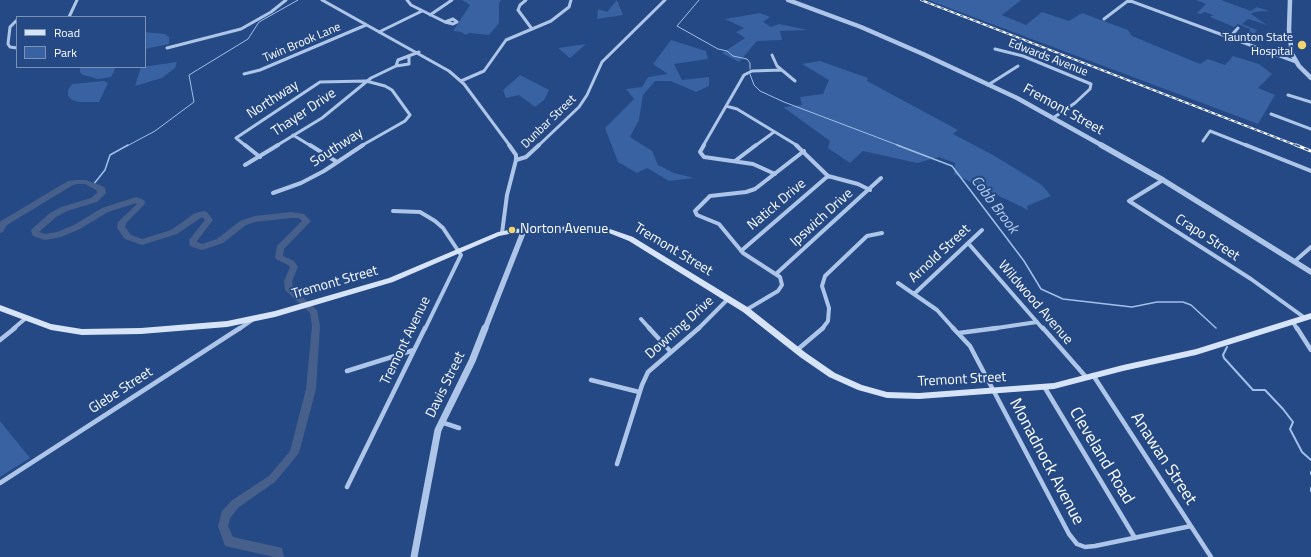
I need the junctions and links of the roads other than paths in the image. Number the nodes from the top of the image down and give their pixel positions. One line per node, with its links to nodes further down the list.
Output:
1 (77, 0): 14 (street)
2 (286, 0): 24 (street)
3 (322, 0): 18 (street)
4 (407, 0): 12 (street)
5 (452, 0): 13 (street)
6 (526, 0): 20 (street)
7 (571, 0): 20 (street)
8 (665, 0): 50 (street, Dunbar Street)
9 (788, 0): 38 (street, Fremont Street)
10 (1128, 0): 15 (street); 22 (street)
11 (1290, 0): 29 (street)
12 (422, 11): 13 (street); 21 (street)
13 (430, 15): 17 (street)
14 (70, 16)
15 (1104, 19)
16 (16, 21): 23 (street)
17 (445, 22)
18 (366, 25): 21 (street); 33 (street, Twin Brook Lane)
19 (1238, 28): 22 (street)
20 (532, 29): 37 (street)
21 (379, 32): 26 (street)
22 (1229, 38): 29 (street)
23 (16, 48)
24 (167, 48)
25 (995, 49): 43 (street, Edwards Avenue)
26 (419, 52): 28 (street, Thayer Drive); 37 (street)
27 (772, 55): 32 (street)
28 (409, 58): 30 (street, Thayer Drive); 30 (street, Thayer Drive)
29 (1296, 62): 34 (street)
30 (396, 66): 36 (street, Thayer Drive)
31 (1018, 66): 38 (street)
32 (782, 70): 35 (street); 41 (street)
33 (244, 74)
34 (1311, 78)
35 (795, 80)
36 (366, 81): 46 (street, Thayer Drive); 49 (street, Northway); 52 (street, Southway)
37 (461, 81): 50 (street)
38 (988, 85): 43 (street, Fremont Street)
39 (1288, 95): 40 (street)
40 (1311, 102)
41 (726, 106): 45 (street); 51 (street)
42 (1271, 114): 44 (street)
43 (1053, 118): 58 (street, Fremont Street)
44 (1311, 129)
45 (774, 132): 48 (street); 51 (street)
46 (293, 134): 49 (street, Thayer Drive); 52 (street)
47 (1203, 141): 54 (street)
48 (804, 152): 55 (street); 56 (street)
49 (260, 157): 53 (street, Thayer Drive)
50 (516, 160): 64 (street)
51 (735, 161): 55 (street)
52 (337, 162): 60 (street, Southway)
53 (245, 165)
54 (1311, 171)
55 (775, 174): 69 (street)
56 (828, 176): 59 (street); 69 (street, Natick Drive)
57 (881, 178): 59 (street, Ipswich Drive)
58 (1163, 180): 70 (street, Fremont Street); 78 (street, Crapo Street)
59 (870, 190): 72 (street, Ipswich Drive)
60 (273, 193)
61 (393, 211): 68 (street)
62 (524, 230): 64 (main road, Tremont Street); 75 (main road, Tremont Street); 96 (street, Davis Street)
63 (982, 230): 66 (street, Arnold Street)
64 (502, 233): 68 (main road, Tremont Street)
65 (882, 233): 87 (street)
66 (968, 243): 74 (street, Arnold Street); 82 (street, Wildwood Avenue)
67 (1311, 246): 70 (street)
68 (459, 250): 80 (main road, Tremont Street); 86 (street, Tremont Avenue)
69 (741, 251): 72 (street)
70 (1295, 261): 71 (street, Fremont Street)
71 (1311, 272)
72 (777, 274): 77 (street)
73 (898, 283): 74 (street, Monadnock Avenue)
74 (914, 294): 84 (street, Monadnock Avenue)
75 (728, 299): 77 (main road, Tremont Street); 89 (street, Downing Drive)
76 (0, 308): 79 (main road, Tremont Street)
77 (746, 310): 87 (main road, Tremont Street)
78 (1308, 317): 83 (main road, Tremont Street)
79 (26, 318): 80 (main road, Tremont Street); 85 (street)
80 (254, 319): 99 (street, Glebe Street)
81 (641, 319): 89 (street)
82 (1037, 322): 84 (street); 91 (street, Wildwood Avenue)
83 (1293, 322): 88 (street); 91 (main road, Tremont Street)
84 (959, 333): 94 (street, Monadnock Avenue)
85 (0, 340)
86 (414, 350): 90 (street); 100 (street, Tremont Avenue)
87 (797, 350): 94 (main road, Tremont Street)
88 (1311, 350)
89 (671, 352): 95 (street, Downing Drive)
90 (347, 371)
91 (1090, 376): 93 (main road, Tremont Street); 101 (street, Anawan Street)
92 (590, 380): 95 (street)
93 (1045, 388): 94 (main road, Tremont Street); 102 (street, Cleveland Road)
94 (993, 391): 102 (street, Monadnock Avenue)
95 (639, 392): 98 (street, Downing Drive)
96 (441, 422): 97 (street); 103 (street, Davis Street)
97 (458, 428)
98 (617, 464)
99 (0, 483)
100 (347, 487)
101 (1191, 526): 102 (street); 104 (street, Anawan Street)
102 (1135, 538)
103 (414, 557)
104 (1211, 557)

